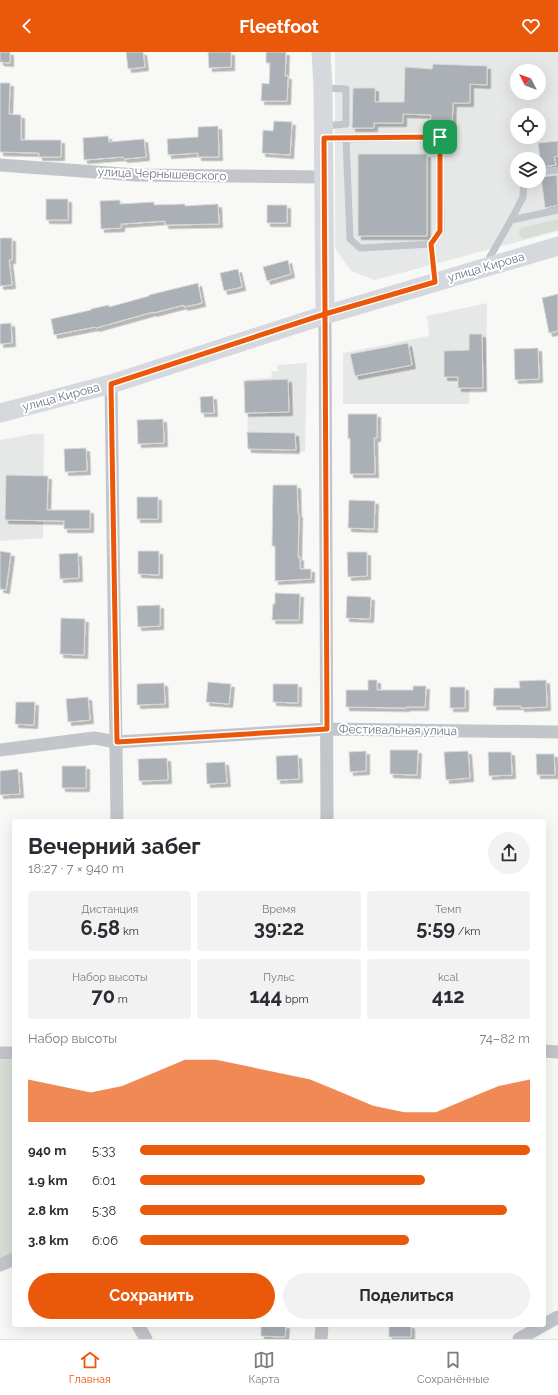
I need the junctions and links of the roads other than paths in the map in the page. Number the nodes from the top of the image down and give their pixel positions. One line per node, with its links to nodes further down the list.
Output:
1 (321, 52): 2 (main road)
2 (323, 132): 3 (lane); 7 (main road)
3 (346, 139): 11 (lane); 11 (lane)
4 (0, 165): 7 (street, улица Чернышевского)
5 (558, 170): 6 (lane)
6 (546, 171)
7 (324, 177): 15 (main road)
8 (524, 188): 10 (lane)
9 (558, 210): 10 (lane)
10 (511, 220): 13 (lane)
11 (431, 244): 14 (lane)
12 (558, 246): 13 (main road, улица Кирова)
13 (484, 268): 14 (main road, улица Кирова)
14 (435, 282): 15 (main road, улица Кирова)
15 (325, 314): 16 (main road, улица Кирова); 18 (street)
16 (111, 384): 17 (main road, улица Кирова); 20 (street)
17 (0, 413)
18 (327, 729): 19 (street, Фестивальная улица); 20 (street, Фестивальная улица); 23 (street)
19 (558, 732)
20 (117, 742): 21 (street, Фестивальная улица); 22 (street)
21 (0, 750)
22 (117, 819)
23 (327, 819)
24 (546, 1051): 25 (street)
25 (558, 1052)
26 (0, 1053): 27 (street)
27 (12, 1053)
28 (12, 1260): 29 (street)
29 (0, 1265)
30 (558, 1317): 31 (street)
31 (546, 1324)
32 (139, 1327): 35 (street)
33 (322, 1327): 36 (street)
34 (540, 1327): 37 (street)
35 (146, 1339)
36 (321, 1339)
37 (519, 1339)

